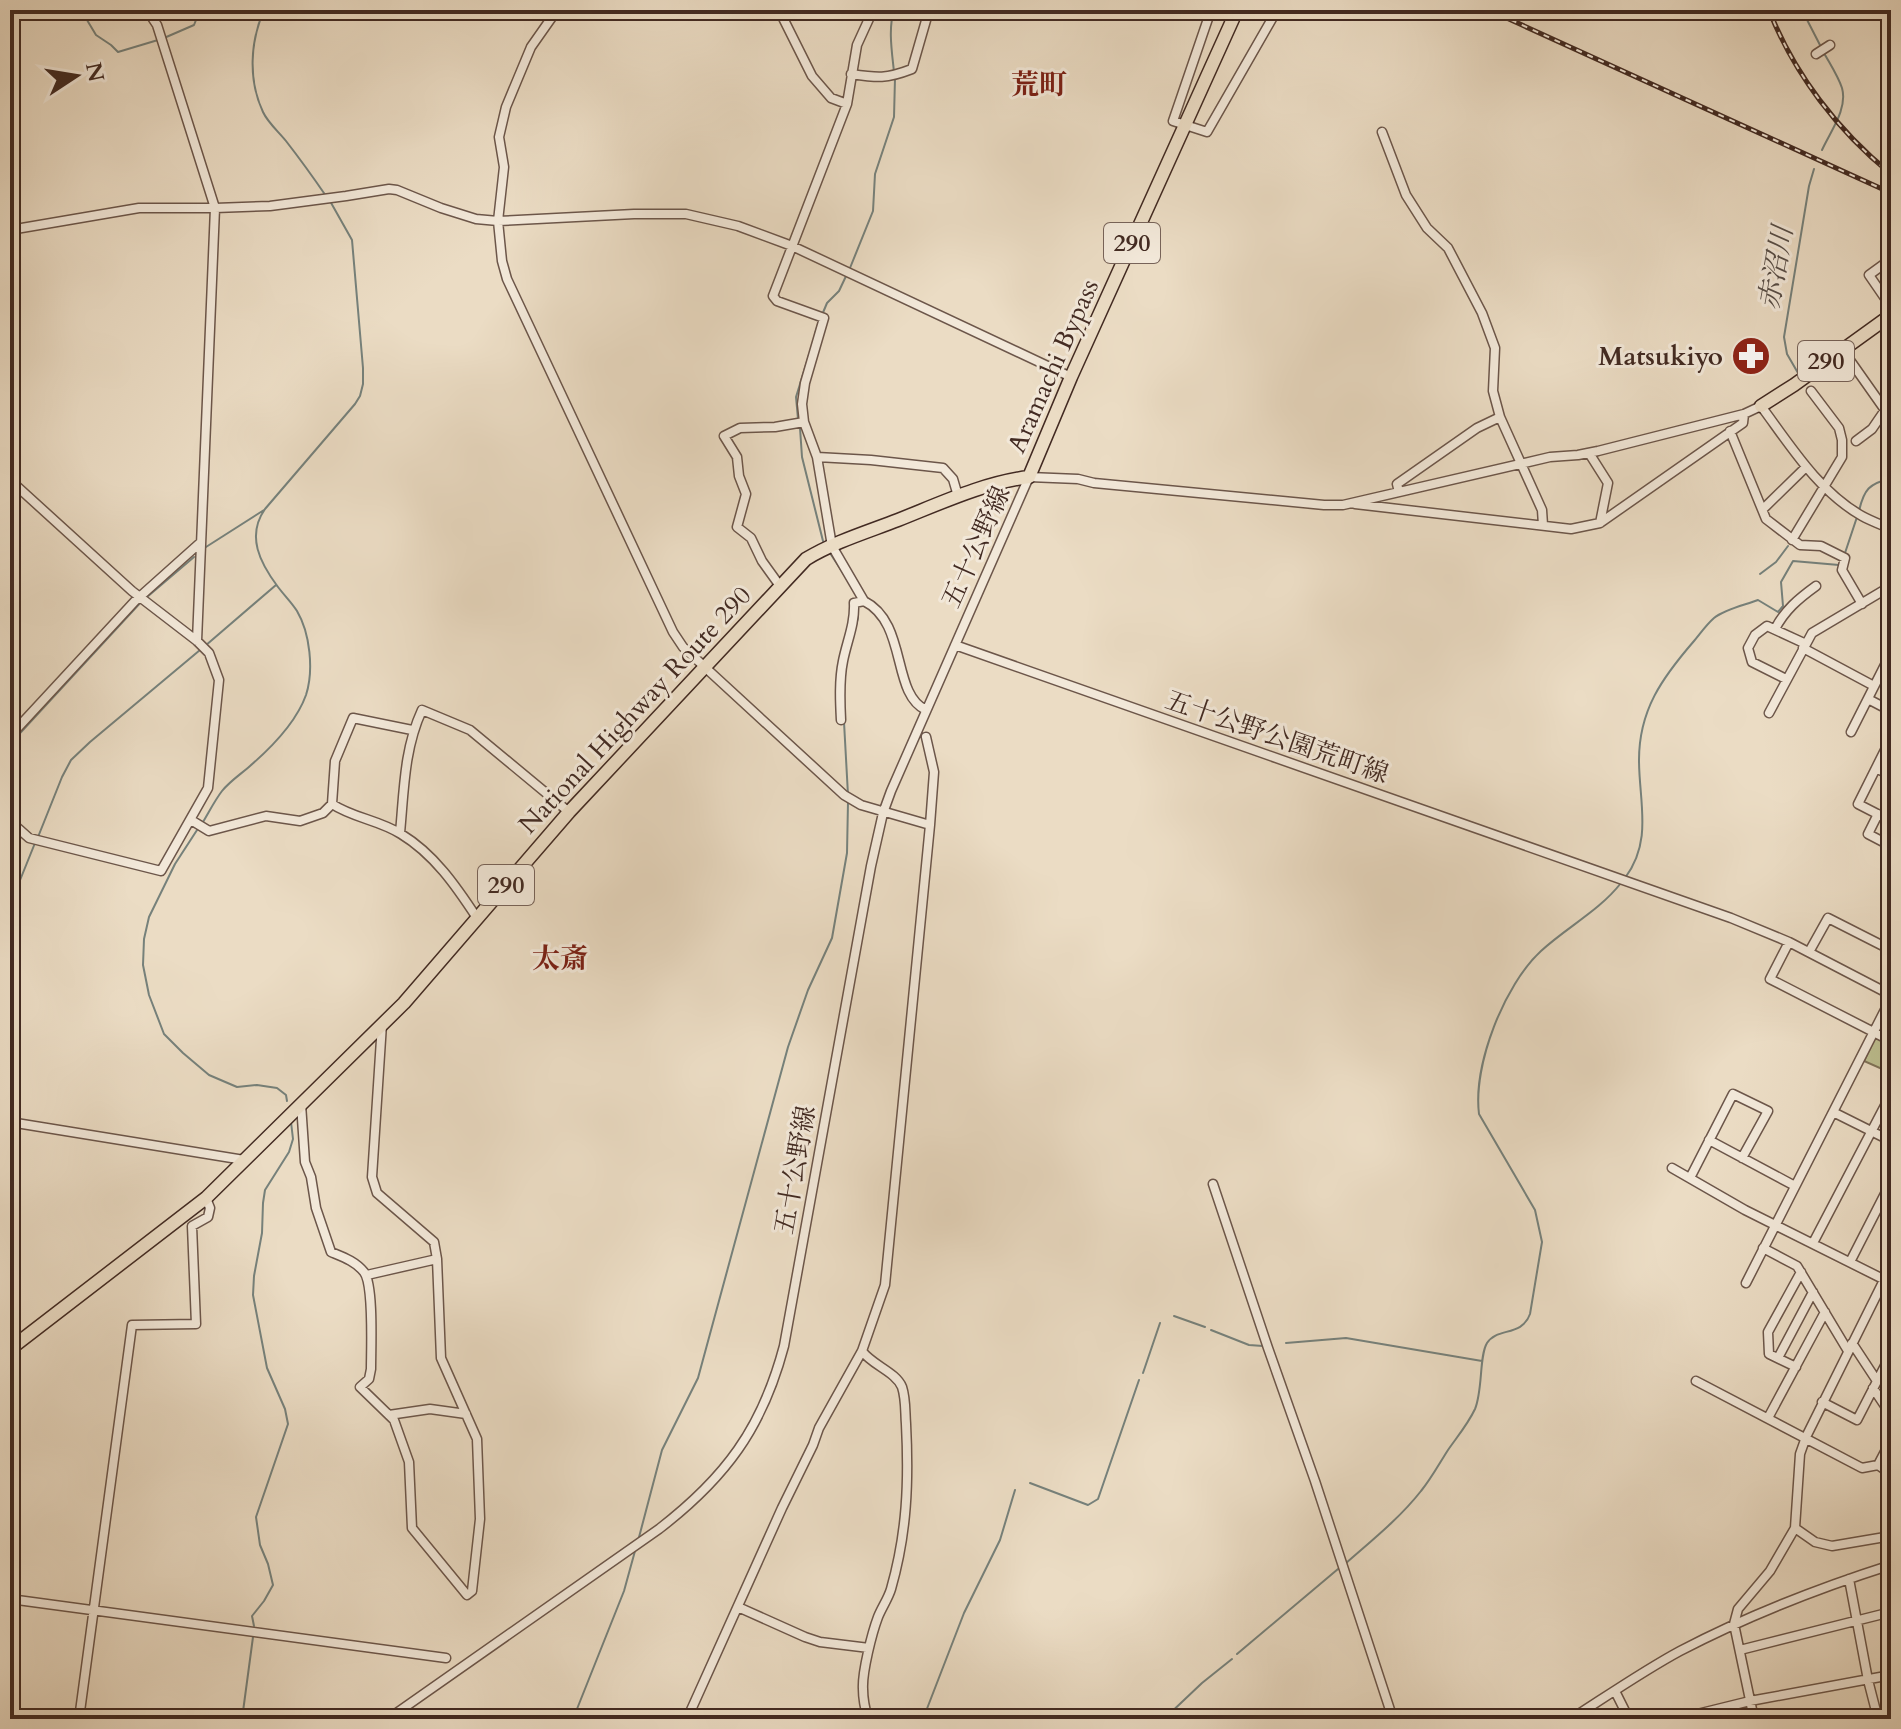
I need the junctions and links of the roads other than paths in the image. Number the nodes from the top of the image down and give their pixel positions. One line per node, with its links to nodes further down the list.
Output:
1 (147, 10): 15 (street)
2 (557, 10): 16 (street)
3 (779, 10): 12 (street)
4 (873, 10): 11 (street)
5 (929, 10): 11 (street)
6 (1211, 10): 13 (street)
7 (1237, 10): 13 (highway, Aramachi Bypass / 290)
8 (1277, 10): 13 (street)
9 (1830, 45): 10 (street)
10 (1816, 54)
11 (851, 74): 12 (street)
12 (847, 104): 18 (street)
13 (1184, 126): 23 (highway, Aramachi Bypass / 290)
14 (1382, 132): 27 (street)
15 (215, 208): 16 (street); 17 (street); 46 (street)
16 (498, 221): 18 (street); 61 (street)
17 (10, 230)
18 (792, 246): 23 (street); 28 (street)
19 (1891, 259): 20 (street)
20 (1891, 307)
21 (1891, 315): 22 (highway, 290)
22 (1842, 349): 25 (highway, 290); 30 (street)
23 (1071, 377): 35 (highway, Aramachi Bypass / 290)
24 (1811, 391): 37 (street)
25 (1761, 406): 26 (street); 34 (street)
26 (1744, 414): 29 (street); 31 (street)
27 (1500, 417): 33 (street); 38 (street)
28 (804, 422): 32 (street); 48 (street)
29 (1730, 431): 41 (street); 42 (street)
30 (1856, 441)
31 (1589, 453): 33 (street); 42 (street)
32 (817, 457): 39 (street); 47 (street)
33 (1522, 464): 38 (street); 43 (street)
34 (1806, 467): 37 (street); 41 (street)
35 (1029, 477): 39 (highway, National Highway Route 290 / 290); 40 (street); 58 (street, 五十公野線)
36 (10, 480): 52 (street)
37 (1825, 486): 44 (street); 45 (street)
38 (1399, 492): 40 (street)
39 (958, 496): 47 (highway, National Highway Route 290 / 290)
40 (1348, 504): 43 (street)
41 (1763, 509): 45 (street)
42 (1600, 523): 43 (street)
43 (1543, 525)
44 (1891, 529)
45 (1792, 540): 55 (street)
46 (201, 542): 52 (street); 57 (street)
47 (832, 546): 48 (highway, National Highway Route 290 / 290); 54 (street)
48 (780, 586): 61 (highway, National Highway Route 290 / 290)
49 (1816, 586): 56 (street)
50 (1891, 586): 51 (street)
51 (1880, 593): 53 (street); 55 (street)
52 (139, 597): 57 (street); 71 (street)
53 (1891, 599)
54 (864, 601): 65 (street); 68 (street)
55 (1862, 604): 59 (street)
56 (1775, 629): 59 (street); 62 (street)
57 (197, 641): 80 (street)
58 (955, 645): 65 (street, 五十公野線); 87 (street, 五十公野公園荒町線)
59 (1804, 646): 62 (street); 63 (street)
60 (1891, 653): 63 (street)
61 (703, 668): 77 (highway, National Highway Route 290 / 290); 78 (street)
62 (1786, 679): 67 (street)
63 (1874, 686): 64 (street)
64 (1868, 699): 66 (street); 70 (street)
65 (926, 710): 78 (street, 五十公野線)
66 (1891, 711)
67 (1769, 713)
68 (841, 720)
69 (412, 730): 76 (street); 77 (street); 84 (street)
70 (1851, 732)
71 (10, 736)
72 (926, 737): 83 (street)
73 (1891, 738): 74 (street)
74 (1876, 768): 75 (street); 79 (street)
75 (1891, 776)
76 (332, 804): 80 (street); 84 (street)
77 (569, 812): 86 (highway, National Highway Route 290 / 290)
78 (883, 813): 83 (street); 156 (street, 五十公野線)
79 (1878, 814): 82 (street); 85 (street)
80 (191, 820): 81 (street)
81 (10, 821)
82 (1891, 821)
83 (930, 825): 123 (street)
84 (400, 833): 86 (street)
85 (1891, 846)
86 (477, 918): 91 (highway, National Highway Route 290 / 290)
87 (1789, 942): 89 (street); 92 (street)
88 (1891, 950): 89 (street)
89 (1809, 952): 90 (street)
90 (1891, 997): 92 (street)
91 (382, 1024): 95 (highway, National Highway Route 290 / 290); 112 (street)
92 (1874, 1032): 93 (street); 96 (street)
93 (1891, 1041)
94 (1891, 1094): 98 (street)
95 (301, 1104): 102 (highway, National Highway Route 290 / 290); 116 (street)
96 (1833, 1112): 98 (street); 107 (street)
97 (10, 1122): 102 (street)
98 (1871, 1131): 100 (street); 110 (street)
99 (1709, 1140): 101 (street); 101 (street); 104 (street)
100 (1891, 1141)
101 (1742, 1158): 107 (street)
102 (245, 1161): 108 (highway, National Highway Route 290 / 290)
103 (1672, 1168): 104 (street)
104 (1690, 1178): 109 (street)
105 (1891, 1182): 113 (street)
106 (1213, 1184): 159 (street)
107 (1795, 1186): 109 (street)
108 (206, 1198): 122 (highway, National Highway Route 290 / 290); 144 (street)
109 (1775, 1225): 110 (street); 111 (street)
110 (1813, 1243): 113 (street)
111 (1763, 1248): 115 (street); 118 (street)
112 (437, 1259): 116 (street); 130 (street)
113 (1850, 1262): 117 (street)
114 (1891, 1266): 117 (street)
115 (1801, 1272): 119 (street); 125 (street)
116 (367, 1275): 131 (street)
117 (1887, 1282): 121 (street)
118 (1746, 1283)
119 (1813, 1292): 120 (street); 125 (street)
120 (1825, 1312): 121 (street); 126 (street)
121 (1850, 1347): 128 (street); 129 (street)
122 (10, 1349)
123 (862, 1351): 143 (street); 148 (street)
124 (1891, 1354): 128 (street)
125 (1778, 1358): 126 (street)
126 (1796, 1367): 133 (street)
127 (1696, 1381): 133 (street)
128 (1875, 1384): 129 (street); 132 (street)
129 (1822, 1402): 134 (street)
130 (466, 1414): 131 (street); 131 (street)
131 (389, 1415)
132 (1891, 1415)
133 (1768, 1418): 134 (street)
134 (1806, 1437): 136 (street); 138 (street)
135 (1891, 1440): 136 (street)
136 (1878, 1465): 137 (street)
137 (1891, 1474)
138 (1795, 1528): 139 (street); 147 (street)
139 (1891, 1536)
140 (1891, 1565): 141 (street)
141 (1849, 1579): 146 (street); 147 (street)
142 (10, 1599): 144 (street)
143 (738, 1607): 148 (street); 157 (street)
144 (93, 1610): 150 (street); 155 (street)
145 (1891, 1612): 146 (street)
146 (1857, 1619): 149 (street); 152 (street)
147 (1734, 1624): 149 (street); 153 (street)
148 (869, 1648): 158 (street)
149 (1740, 1650): 154 (street)
150 (446, 1658)
151 (1891, 1675): 152 (street)
152 (1868, 1680): 154 (street); 164 (street)
153 (1615, 1691): 160 (street); 161 (street)
154 (1750, 1701): 162 (street); 163 (street)
155 (79, 1719)
156 (388, 1719)
157 (687, 1719)
158 (868, 1719)
159 (1393, 1719)
160 (1571, 1719)
161 (1629, 1719)
162 (1677, 1719)
163 (1754, 1719)
164 (1878, 1719)

